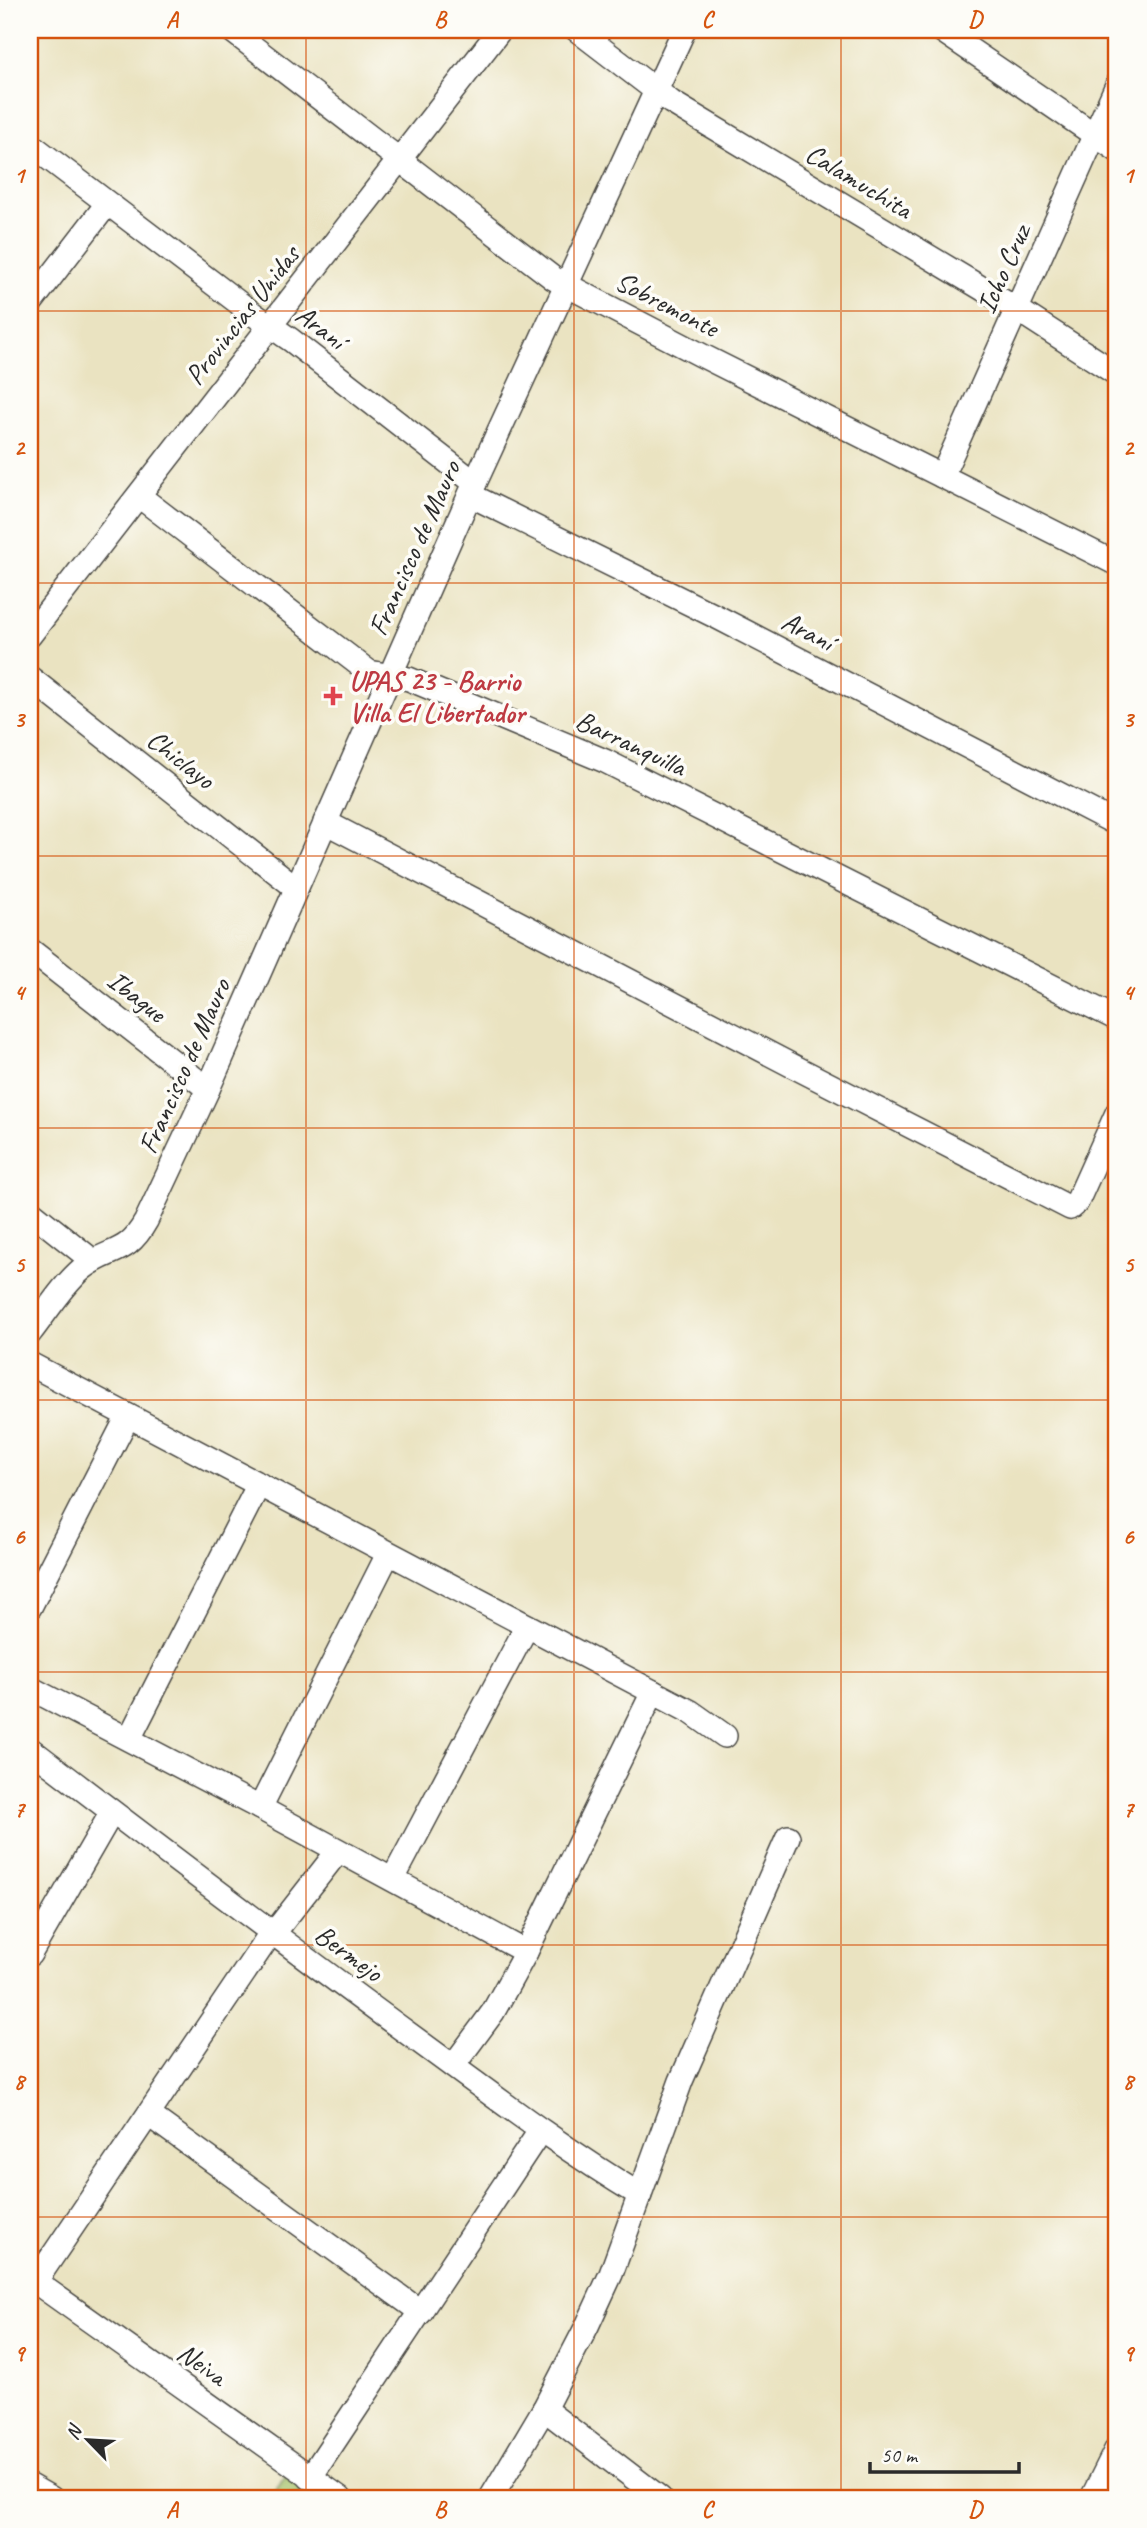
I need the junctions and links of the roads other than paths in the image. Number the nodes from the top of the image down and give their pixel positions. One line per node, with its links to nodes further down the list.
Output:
1 (231, 30): 11 (street, Sobremonte)
2 (500, 30): 11 (street, Provincias Unidas)
3 (577, 30): 7 (street, Calamuchita)
4 (684, 30): 7 (street, Francisco de Mauro)
5 (941, 30): 8 (street)
6 (1117, 85): 8 (street, Icho Cruz)
7 (656, 91): 13 (street, Francisco de Mauro); 15 (street, Calamuchita)
8 (1095, 135): 10 (street); 15 (street, Icho Cruz)
9 (30, 145): 12 (street, Araní)
10 (1117, 149)
11 (398, 160): 13 (street, Sobremonte); 16 (street, Provincias Unidas)
12 (107, 204): 14 (street); 16 (street, Araní)
13 (566, 286): 18 (street, Sobremonte); 19 (street, Francisco de Mauro)
14 (30, 304)
15 (1018, 310): 17 (street, Calamuchita); 18 (street, Icho Cruz)
16 (271, 327): 19 (street, Araní); 20 (street, Provincias Unidas)
17 (1117, 374)
18 (942, 476): 21 (street, Sobremonte)
19 (472, 489): 23 (street, Francisco de Mauro); 26 (street, Araní)
20 (139, 496): 22 (street, Provincias Unidas); 23 (street, Barranquilla)
21 (1117, 564)
22 (30, 635)
23 (389, 677): 25 (street, Francisco de Mauro); 29 (street, Barranquilla)
24 (30, 678): 27 (street, Chiclayo)
25 (325, 822): 27 (street, Francisco de Mauro); 31 (street)
26 (1117, 824)
27 (295, 887): 30 (street, Francisco de Mauro)
28 (30, 950): 30 (street, Ibague)
29 (1117, 1019)
30 (208, 1088): 33 (street, Francisco de Mauro)
31 (1117, 1113)
32 (30, 1211): 33 (street)
33 (93, 1261): 34 (street)
34 (30, 1334)
35 (30, 1364): 36 (street)
36 (128, 1416): 37 (street); 39 (street)
37 (259, 1484): 38 (street); 44 (street)
38 (388, 1555): 40 (street); 46 (street)
39 (30, 1607)
40 (527, 1626): 42 (street); 50 (street)
41 (30, 1688): 44 (street)
42 (653, 1692): 43 (street); 52 (street)
43 (725, 1736)
44 (129, 1739): 46 (street)
45 (30, 1749): 47 (street, Bermejo)
46 (260, 1808): 49 (street)
47 (112, 1812): 51 (street, Bermejo); 53 (street)
48 (788, 1837): 57 (street)
49 (338, 1851): 50 (street); 51 (street)
50 (393, 1879): 52 (street)
51 (271, 1933): 54 (street, Bermejo); 55 (street)
52 (526, 1952): 54 (street)
53 (30, 1954)
54 (453, 2066): 56 (street, Bermejo)
55 (149, 2115): 58 (street); 59 (street)
56 (540, 2131): 57 (street, Bermejo); 59 (street)
57 (640, 2195): 60 (street)
58 (32, 2280): 62 (street, Neiva)
59 (421, 2312): 62 (street)
60 (544, 2409): 66 (street); 67 (street)
61 (1117, 2448): 68 (street)
62 (310, 2478): 65 (street, Neiva)
63 (30, 2486): 64 (street)
64 (51, 2498)
65 (340, 2498)
66 (491, 2498)
67 (660, 2498)
68 (1092, 2498)

